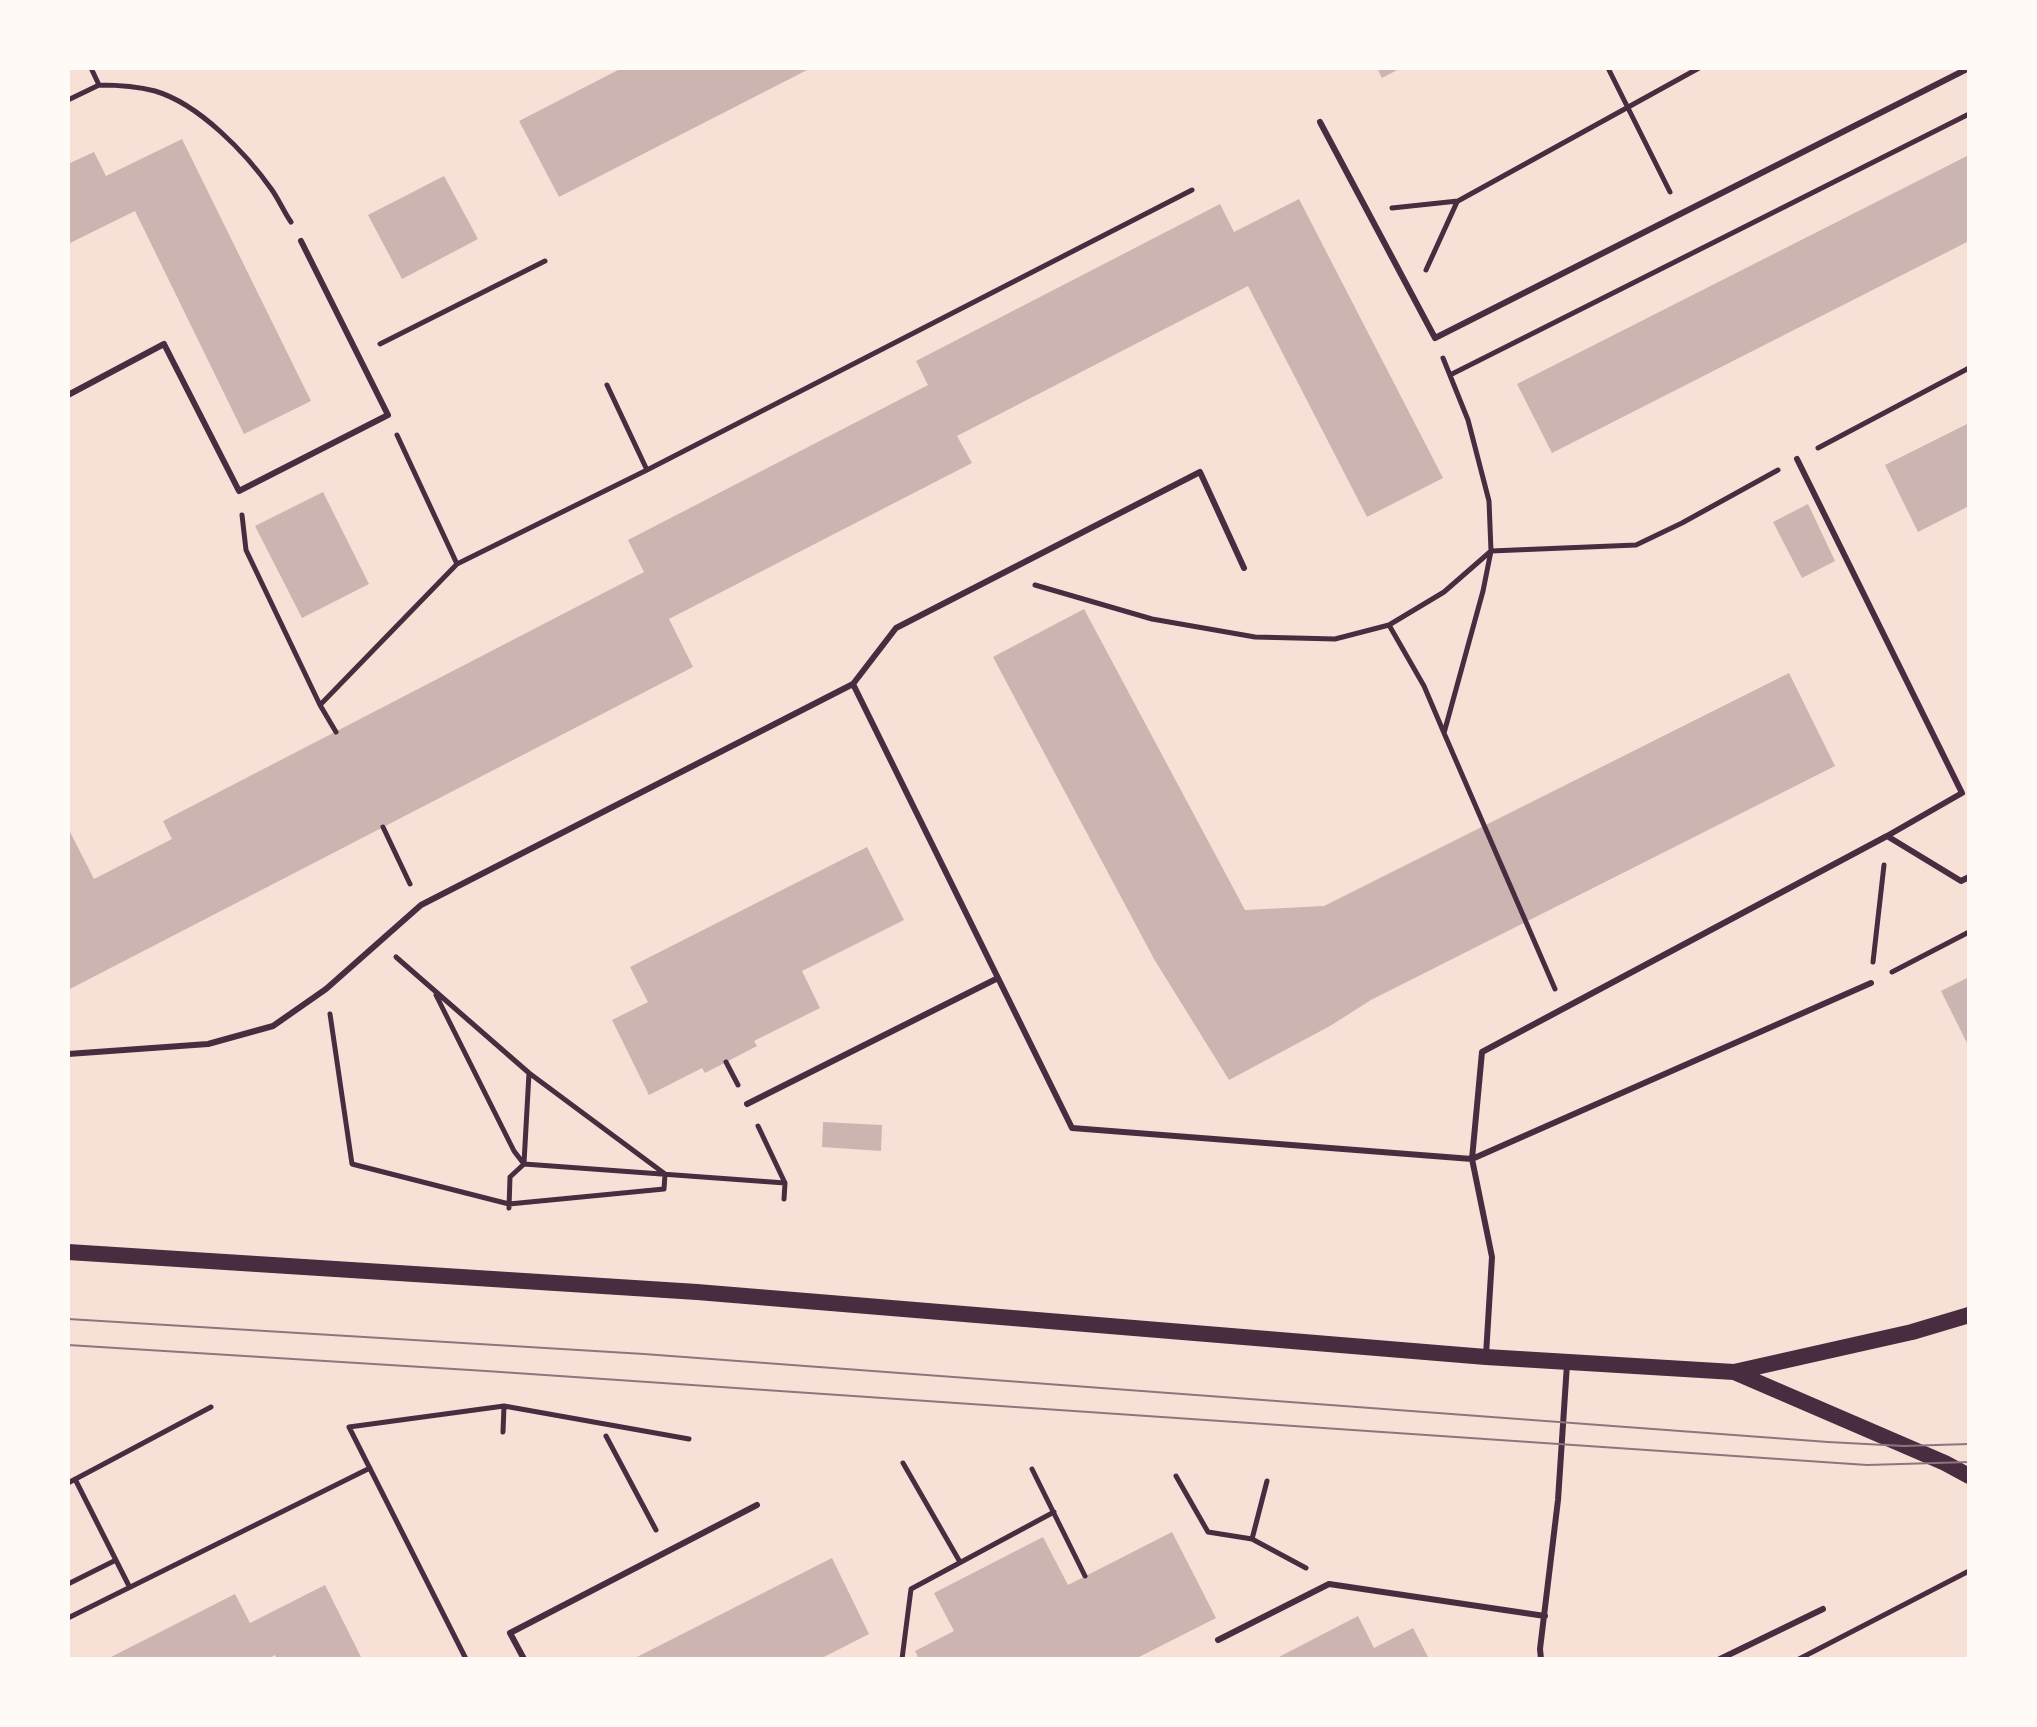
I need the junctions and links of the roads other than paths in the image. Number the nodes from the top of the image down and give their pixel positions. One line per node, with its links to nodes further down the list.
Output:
1 (1969, 68): 2 (lane)
2 (1320, 122)
3 (301, 241): 4 (lane)
4 (68, 395)
5 (1797, 459): 8 (lane)
6 (1244, 568): 7 (lane)
7 (853, 684): 10 (lane); 12 (lane)
8 (1887, 836): 9 (lane); 14 (lane)
9 (1969, 877)
10 (998, 978): 13 (lane); 14 (lane)
11 (1871, 983): 14 (lane)
12 (68, 1054)
13 (747, 1104)
14 (1472, 1159): 17 (lane)
15 (68, 1252): 17 (main road)
16 (1969, 1315): 19 (main road)
17 (1486, 1357): 18 (main road)
18 (1567, 1362): 19 (main road); 23 (lane)
19 (1734, 1372): 20 (main road)
20 (1969, 1476)
21 (757, 1505): 25 (lane)
22 (1823, 1609): 27 (lane)
23 (1545, 1616): 24 (lane); 26 (lane)
24 (1218, 1640)
25 (524, 1659)
26 (1541, 1659)
27 (1720, 1659)

